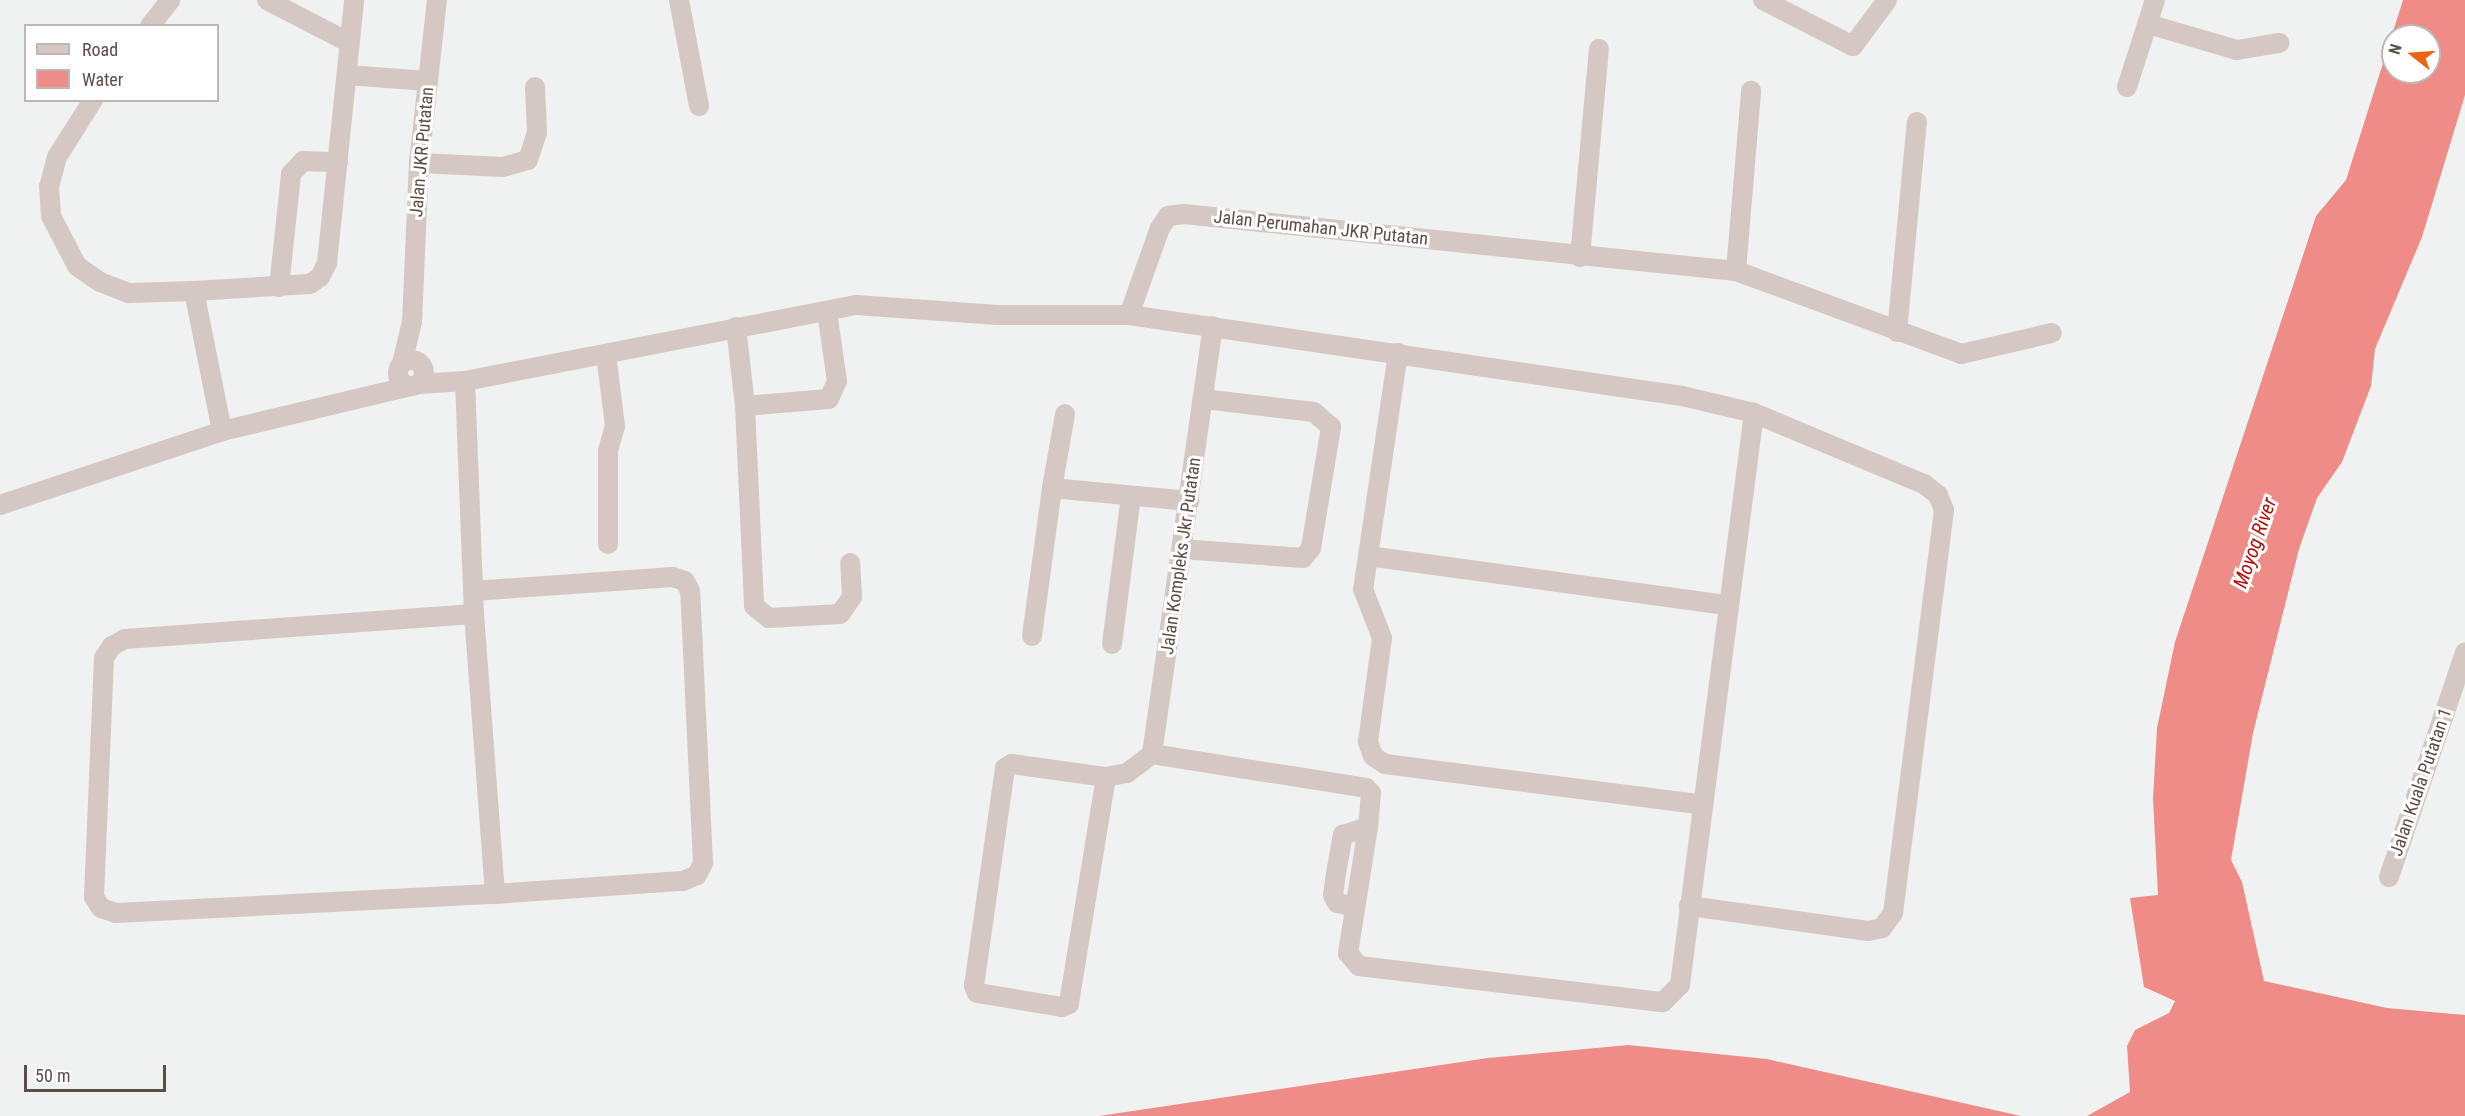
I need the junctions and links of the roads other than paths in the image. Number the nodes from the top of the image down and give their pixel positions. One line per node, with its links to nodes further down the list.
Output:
1 (170, 0): 9 (street)
2 (267, 0): 11 (street)
3 (354, 0): 11 (street)
4 (437, 0): 15 (street, Jalan JKR Putatan)
5 (679, 0): 20 (street)
6 (1763, 0): 7 (street)
7 (1887, 0)
8 (2155, 0): 10 (street)
9 (152, 24)
10 (2148, 24): 12 (street); 17 (street)
11 (350, 43): 14 (street)
12 (2279, 43)
13 (1599, 49): 24 (street)
14 (346, 75): 15 (street); 22 (street)
15 (428, 81): 23 (street, Jalan JKR Putatan)
16 (535, 87): 23 (street)
17 (2127, 87)
18 (1750, 91): 25 (street)
19 (92, 102): 27 (street)
20 (699, 105)
21 (1917, 122): 32 (street)
22 (338, 162): 26 (street); 26 (street)
23 (419, 163): 36 (street, Jalan JKR Putatan)
24 (1580, 256): 25 (street, Jalan Perumahan JKR Putatan); 29 (street, Jalan Perumahan JKR Putatan)
25 (1736, 271): 32 (street, Jalan Perumahan JKR Putatan)
26 (279, 287): 27 (street)
27 (194, 291): 42 (street)
28 (827, 312): 29 (street); 31 (street); 39 (street)
29 (1129, 315): 30 (street)
30 (1213, 326): 34 (street); 38 (street, Jalan Kompleks Jkr Putatan)
31 (736, 327): 35 (street); 39 (street)
32 (1897, 332): 33 (street, Jalan Perumahan JKR Putatan)
33 (2052, 333)
34 (1398, 353): 40 (street); 49 (street)
35 (606, 354): 37 (street); 47 (street)
36 (412, 373): 37 (street); 42 (street)
37 (465, 381): 51 (street)
38 (1203, 399): 45 (street, Jalan Kompleks Jkr Putatan); 48 (street)
39 (745, 406): 50 (street)
40 (1754, 413): 52 (street); 62 (street)
41 (1065, 414): 43 (street)
42 (222, 431): 46 (street)
43 (1052, 488): 44 (street); 54 (street)
44 (1131, 496): 45 (street); 55 (street)
45 (1189, 501): 48 (street, Jalan Kompleks Jkr Putatan)
46 (0, 505)
47 (608, 544)
48 (1182, 549): 57 (street, Jalan Kompleks Jkr Putatan)
49 (1368, 556): 52 (street); 59 (street)
50 (850, 563)
51 (473, 591): 53 (street); 61 (street)
52 (1728, 605): 59 (street)
53 (474, 614): 61 (street); 61 (street)
54 (1032, 636)
55 (1112, 644)
56 (2465, 653): 60 (street, Jalan Kuala Putatan 1)
57 (1152, 754): 58 (street); 62 (street)
58 (1106, 777): 58 (street)
59 (1703, 805): 62 (street)
60 (2389, 877)
61 (495, 894)
62 (1689, 906)

